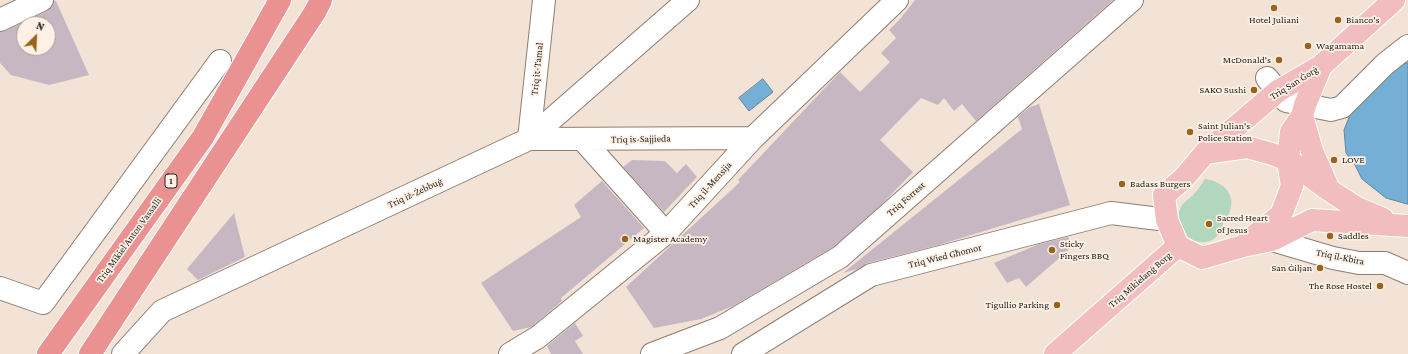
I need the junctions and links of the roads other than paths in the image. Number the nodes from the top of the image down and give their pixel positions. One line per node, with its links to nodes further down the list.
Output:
1 (42, 0): 9 (street)
2 (280, 0): 31 (highway, Triq Mikiel Anton Vassalli / 1)
3 (321, 0): 32 (highway)
4 (544, 0): 16 (street, Triq it-Tamal)
5 (688, 0): 16 (street, Triq iż-Żebbuġ)
6 (897, 0): 15 (street, Triq il-Mensija)
7 (1132, 0): 27 (street, Triq Forrest)
8 (1394, 0): 12 (main road, Triq San Ġorġ)
9 (0, 20)
10 (1408, 46): 14 (street)
11 (220, 61): 30 (street)
12 (1321, 66): 13 (main road, Triq San Ġorġ); 14 (main road)
13 (1273, 85): 14 (street); 18 (main road, Triq San Ġorġ)
14 (1303, 110): 19 (main road); 20 (main road)
15 (753, 138): 17 (street, Triq is-Sajjieda); 23 (street, Triq il-Mensija)
16 (530, 139): 17 (street, Triq is-Sajjieda); 33 (street, Triq iż-Żebbuġ)
17 (582, 139): 23 (street)
18 (1205, 153): 19 (main road); 21 (main road, Triq San Ġorġ)
19 (1288, 160): 20 (main road); 26 (main road)
20 (1329, 190): 22 (main road)
21 (1167, 220): 25 (main road, Triq San Ġorġ); 29 (street, Triq Wied Għomor)
22 (1402, 225): 24 (main road, Triq Mikielanġ Borg)
23 (666, 233): 34 (street, Triq il-Mensija)
24 (1272, 240): 26 (main road, Triq Mikielanġ Borg); 28 (street, Triq il-Kbira)
25 (1178, 246): 26 (main road, Triq Mikielanġ Borg); 37 (main road, Triq Mikielanġ Borg)
26 (1243, 246)
27 (840, 257): 29 (street); 35 (street, Triq Forrest)
28 (1408, 273)
29 (871, 275): 36 (street, Triq Wied Għomor)
30 (0, 288)
31 (48, 354)
32 (90, 354)
33 (123, 354)
34 (510, 354)
35 (652, 354)
36 (743, 354)
37 (1055, 354)

